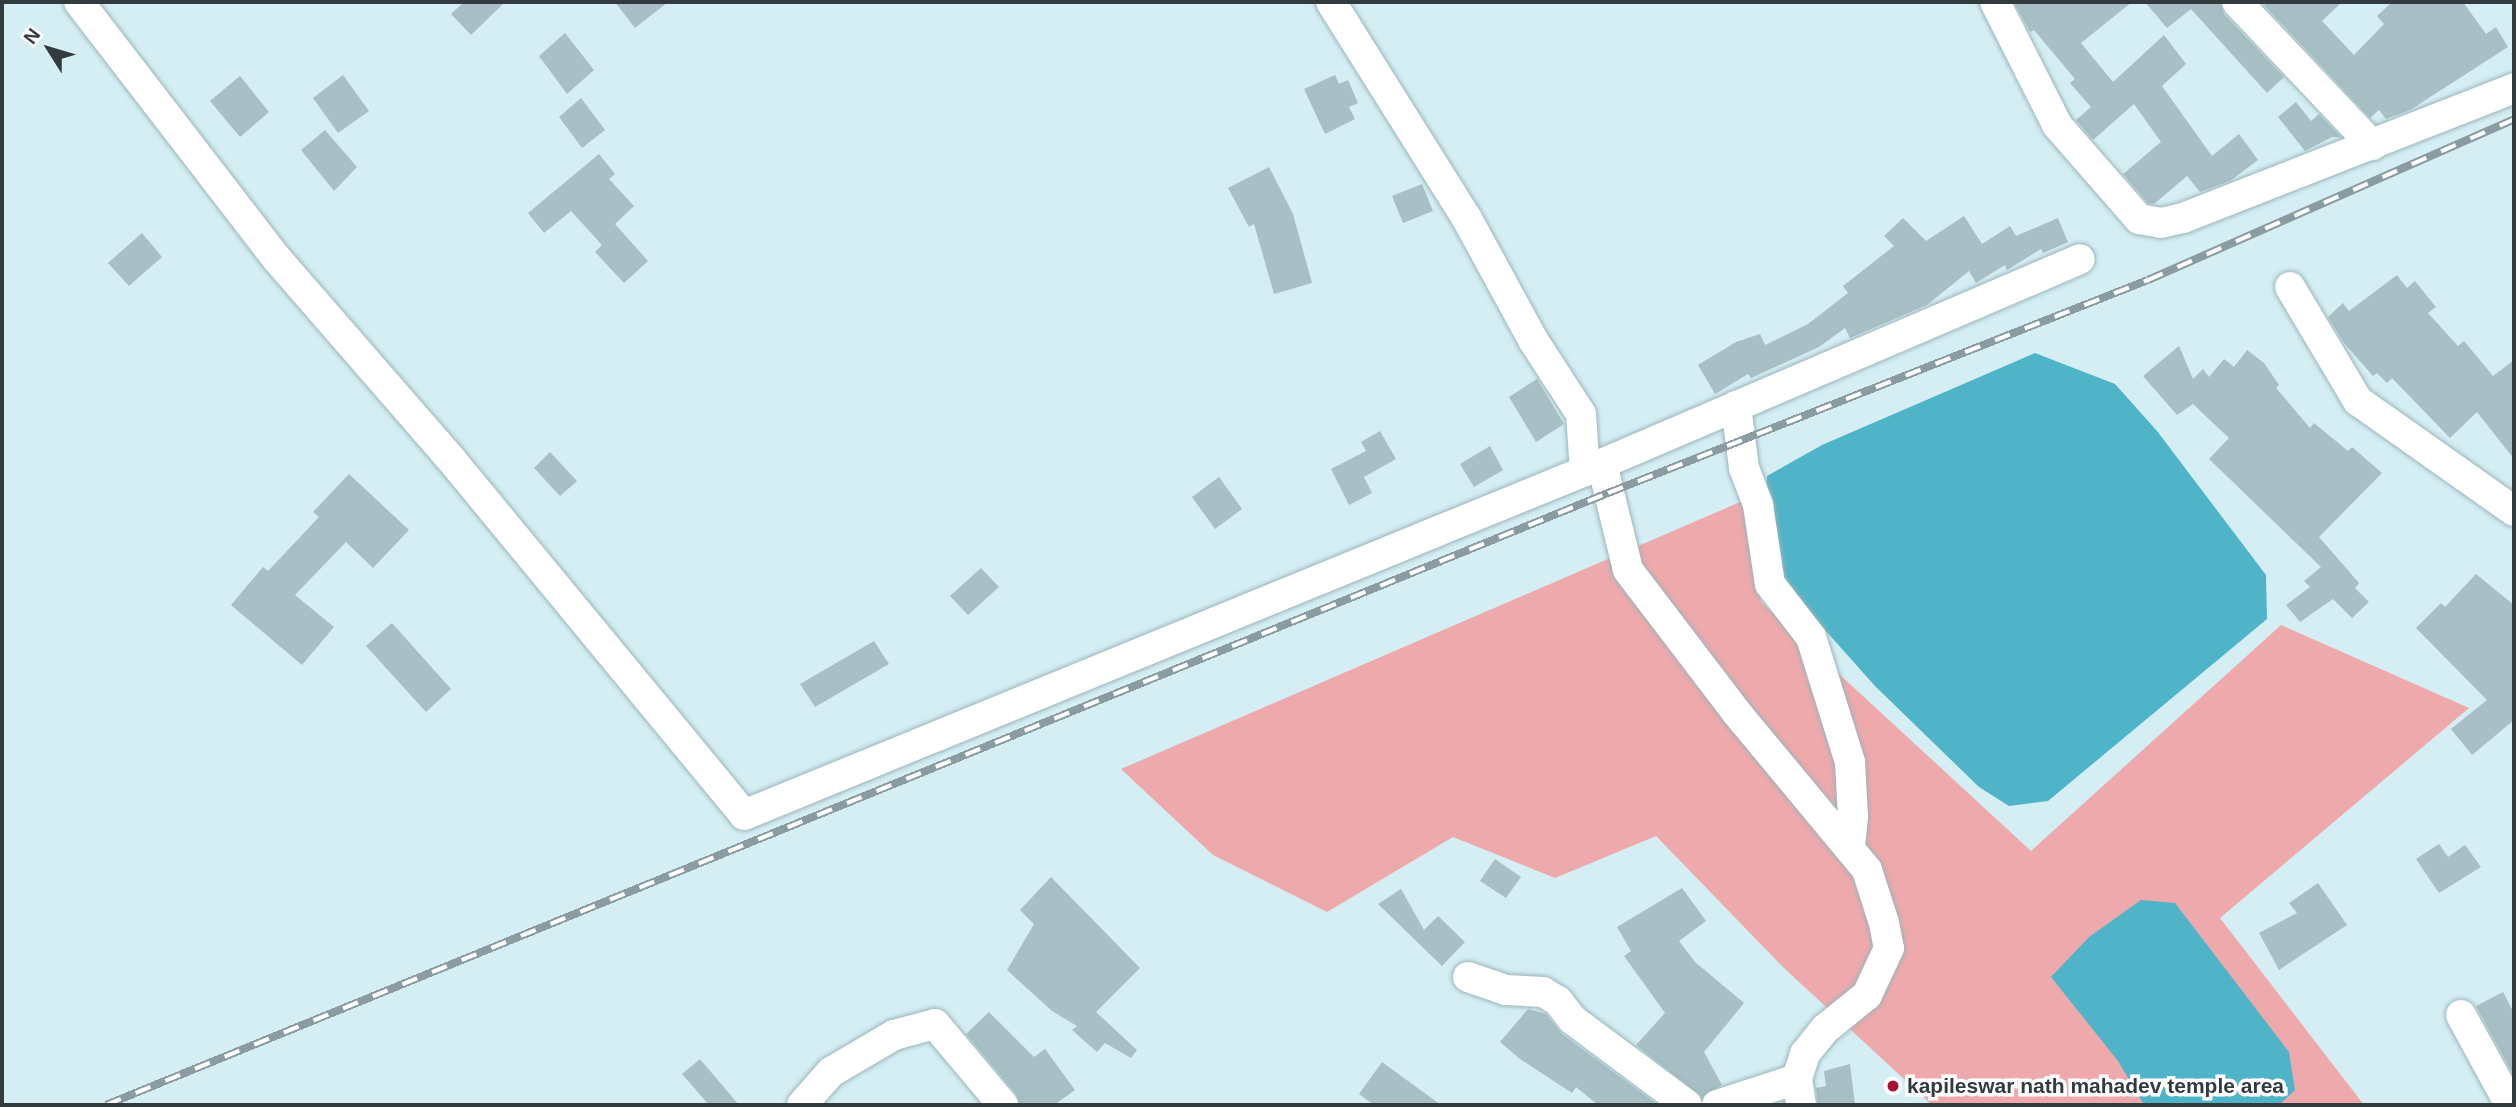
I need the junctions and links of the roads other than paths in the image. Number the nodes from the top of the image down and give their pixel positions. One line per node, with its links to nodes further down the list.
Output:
1 (79, 2): 10 (street)
2 (1331, 2): 10 (street)
3 (1996, 2): 6 (street)
4 (2237, 2): 6 (street)
5 (2514, 88): 6 (street)
6 (2372, 145)
7 (2080, 259): 9 (street)
8 (2290, 287): 11 (street)
9 (1736, 406): 10 (street); 12 (street)
10 (1594, 467): 12 (street)
11 (2514, 511)
12 (1850, 848): 15 (street)
13 (1468, 977): 18 (street)
14 (2461, 1015): 20 (street)
15 (1799, 1092): 19 (street)
16 (802, 1105): 17 (street)
17 (1003, 1105)
18 (1687, 1105)
19 (1717, 1105)
20 (2510, 1105)

